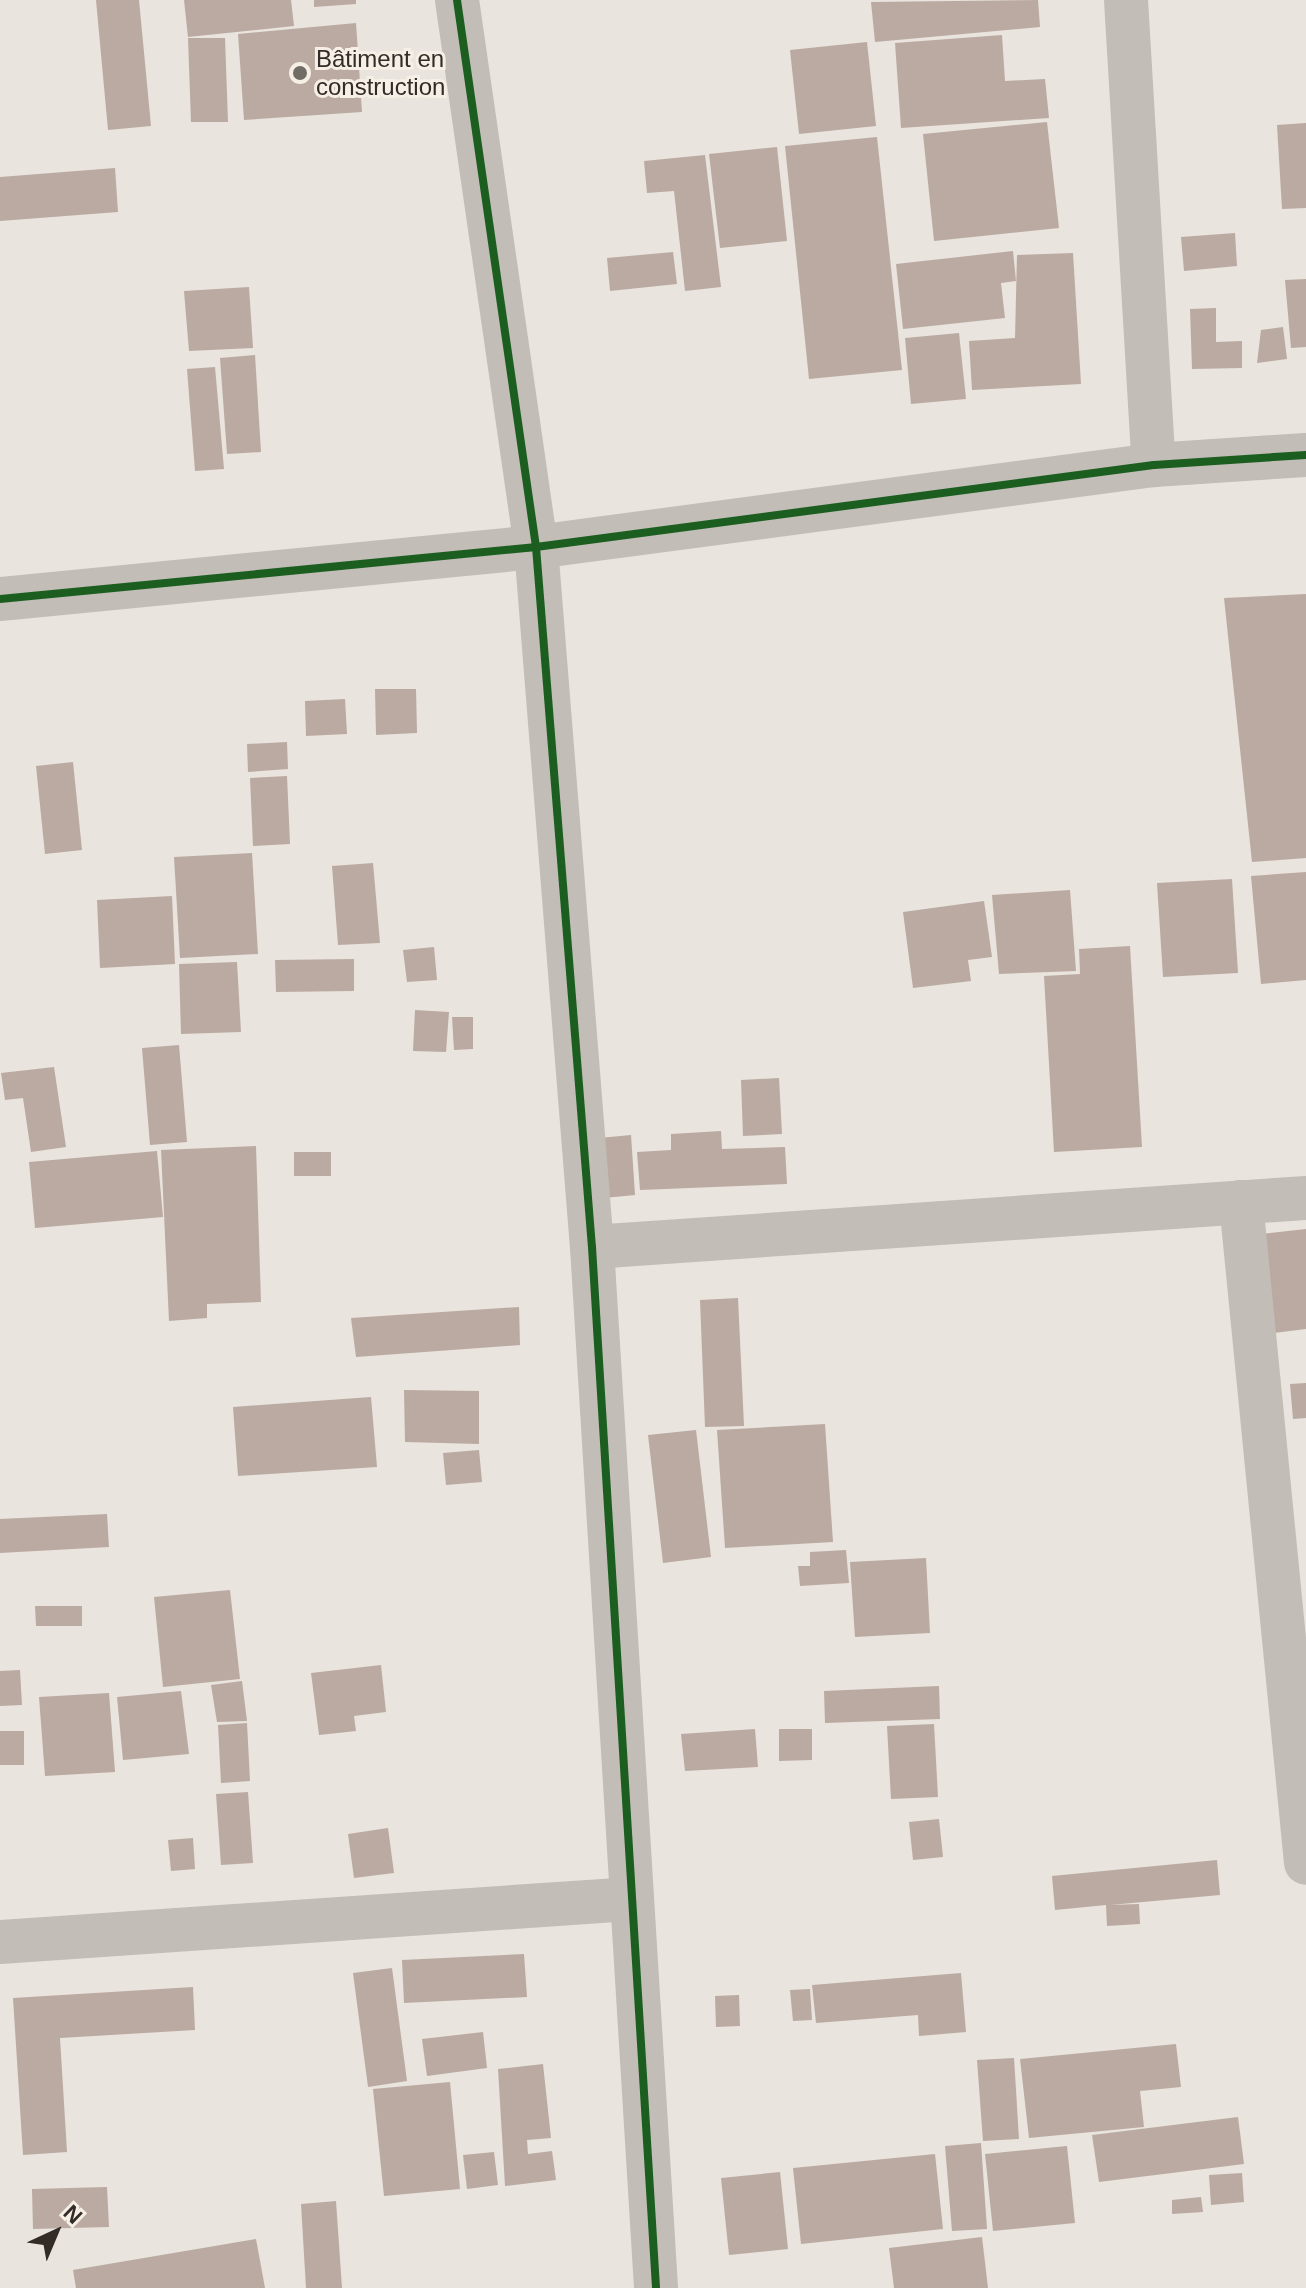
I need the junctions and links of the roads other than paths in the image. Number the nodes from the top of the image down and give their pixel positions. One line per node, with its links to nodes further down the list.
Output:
1 (457, 0): 5 (street)
2 (1126, 0): 4 (street)
3 (1306, 455): 4 (street)
4 (1154, 465): 5 (street)
5 (536, 547): 6 (street); 9 (street)
6 (0, 599)
7 (1306, 1198): 8 (street)
8 (1241, 1202): 9 (street); 10 (street)
9 (592, 1247): 11 (street)
10 (1306, 1863)
11 (630, 1899): 12 (street); 13 (street)
12 (0, 1942)
13 (656, 2288)

